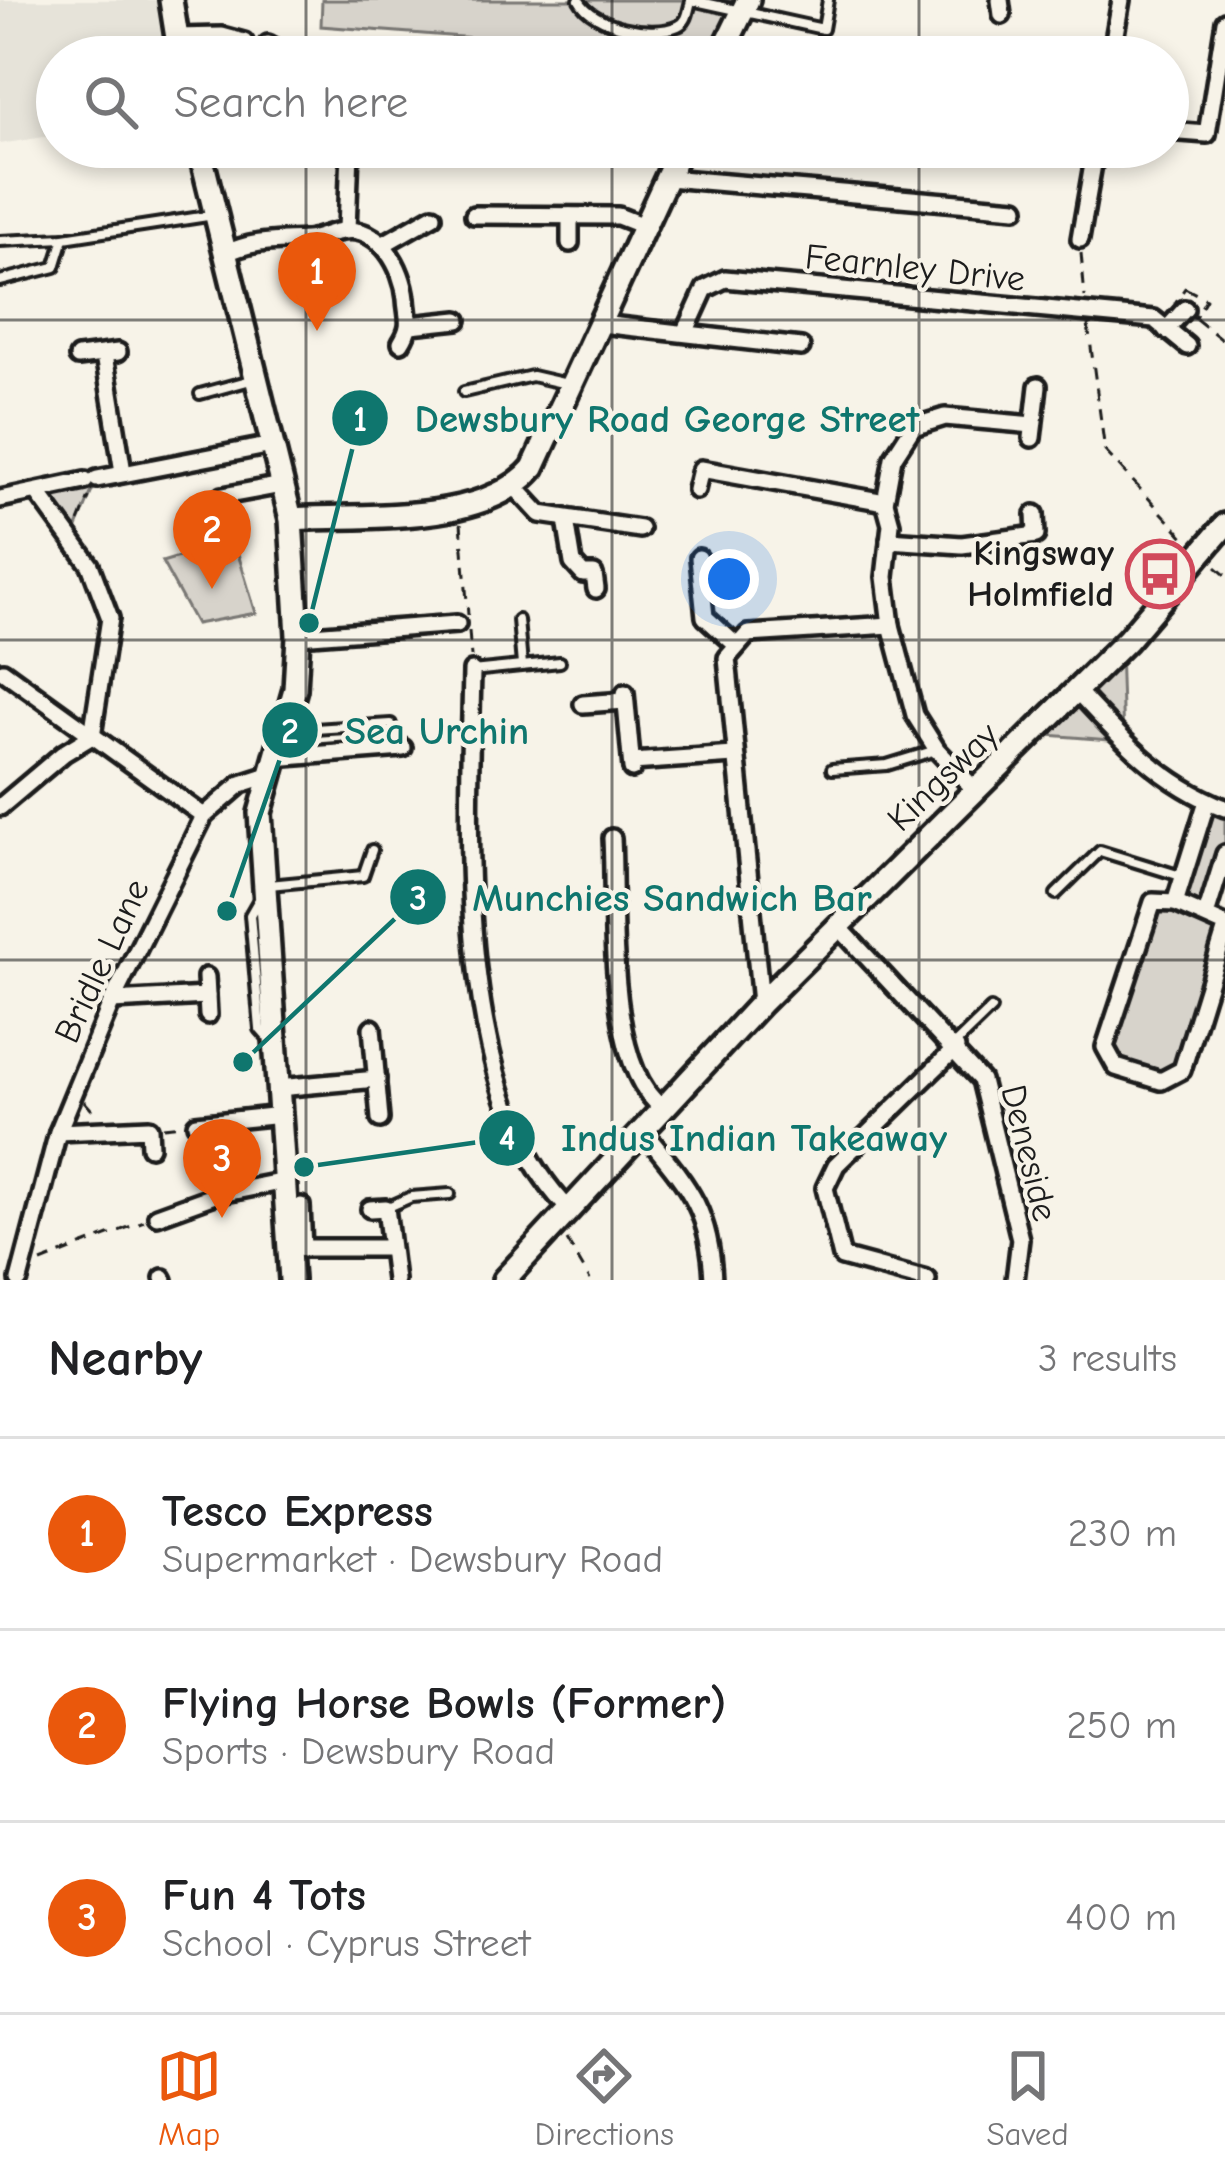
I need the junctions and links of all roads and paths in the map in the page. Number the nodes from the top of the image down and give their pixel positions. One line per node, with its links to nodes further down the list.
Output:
1 (171, 0): 9 (street)
2 (579, 0): 3 (lane)
3 (691, 0): 6 (lane)
4 (828, 0): 7 (lane)
5 (1121, 0): 11 (street)
6 (708, 2): 7 (lane)
7 (746, 5): 10 (street)
8 (1225, 21): 12 (street)
9 (176, 36)
10 (730, 36)
11 (1115, 36)
12 (1189, 133)
13 (204, 168): 19 (street)
14 (352, 168): 24 (street)
15 (672, 168): 17 (street)
16 (1092, 168): 26 (street)
17 (668, 178): 18 (street); 23 (street)
18 (1016, 208)
19 (215, 215): 25 (lane); 30 (street)
20 (433, 215): 29 (street)
21 (474, 215): 22 (street)
22 (570, 216): 23 (street); 28 (street)
23 (646, 227): 35 (street)
24 (347, 230): 29 (street); 30 (street)
25 (64, 238): 27 (lane); 31 (lane)
26 (1080, 239): 33 (path)
27 (0, 241)
28 (570, 243)
29 (382, 244): 36 (street)
30 (224, 254): 44 (street)
31 (0, 281)
32 (1190, 313): 37 (street); 39 (path)
33 (1087, 315): 37 (street, Fearnley Drive); 38 (street, Fearnley Drive); 67 (path)
34 (458, 320): 36 (street)
35 (601, 324): 38 (street); 45 (street)
36 (411, 325): 40 (street)
37 (1166, 331): 41 (street, Fearnley Drive)
38 (685, 333): 42 (street)
39 (1225, 342)
40 (401, 343)
41 (1187, 346)
42 (801, 347)
43 (79, 357): 50 (street)
44 (255, 378): 48 (lane); 49 (street)
45 (571, 386): 47 (lane); 53 (street)
46 (1038, 386): 57 (street)
47 (464, 392)
48 (200, 394)
49 (272, 445): 50 (street); 52 (street)
50 (123, 472): 51 (street)
51 (91, 480): 55 (street); 65 (path)
52 (282, 485): 60 (street); 63 (street)
53 (516, 488): 58 (street); 61 (street)
54 (696, 490): 57 (street)
55 (37, 492): 56 (street); 65 (street)
56 (0, 499)
57 (884, 502): 66 (street)
58 (460, 507): 60 (street); 78 (path)
59 (1035, 514): 66 (street)
60 (291, 519): 73 (street)
61 (566, 520): 64 (street); 69 (street)
62 (1225, 524): 67 (street, Kingsway)
63 (218, 525)
64 (640, 529)
65 (73, 536): 83 (street)
66 (890, 540): 72 (street)
67 (1202, 556): 79 (street, Kingsway)
68 (699, 558): 74 (street)
69 (596, 589)
70 (518, 620): 76 (lane)
71 (457, 624): 73 (street)
72 (891, 625): 74 (street); 85 (street)
73 (298, 636): 82 (street)
74 (735, 644): 86 (street)
75 (560, 662): 76 (lane)
76 (521, 665): 78 (lane)
77 (3, 671): 83 (street)
78 (472, 671): 128 (street)
79 (1077, 691): 89 (street, Kingsway); 90 (street)
80 (583, 704): 86 (street)
81 (391, 724): 82 (lane)
82 (283, 731): 87 (street)
83 (92, 736): 91 (street); 93 (street)
84 (403, 748): 87 (street)
85 (937, 750): 88 (lane); 89 (street)
86 (734, 755): 107 (street)
87 (271, 766): 93 (street, Bridle Lane); 98 (street)
88 (832, 769)
89 (976, 790): 102 (street, Kingsway)
90 (1208, 801): 92 (street); 97 (street)
91 (0, 807)
92 (1225, 808)
93 (204, 816): 106 (street, Bridle Lane)
94 (612, 838): 115 (street)
95 (372, 850): 98 (lane)
96 (1225, 854): 101 (street)
97 (1184, 877): 99 (lane); 100 (street)
98 (261, 890): 113 (street)
99 (1056, 894)
100 (1175, 903): 101 (street); 103 (street)
101 (1206, 915): 103 (street)
102 (838, 926): 107 (street, Kingsway); 111 (street, Deneside)
103 (1225, 928)
104 (206, 977): 105 (street)
105 (207, 996): 106 (street); 109 (street)
106 (112, 1001): 114 (street, Bridle Lane)
107 (761, 1004): 115 (street, Kingsway)
108 (991, 1009): 111 (lane)
109 (208, 1015)
110 (372, 1028): 112 (street)
111 (955, 1047): 137 (street); 138 (street, Deneside)
112 (376, 1079): 113 (street); 117 (street)
113 (278, 1088): 116 (street)
114 (75, 1092): 121 (path); 122 (street, Bridle Lane)
115 (662, 1107): 120 (street, Kingsway)
116 (281, 1115): 118 (street); 124 (street)
117 (380, 1120)
118 (196, 1124): 119 (path)
119 (149, 1129): 121 (street); 123 (street)
120 (642, 1130): 128 (street, Kingsway); 136 (street)
121 (110, 1131): 122 (street)
122 (58, 1132): 131 (street, Bridle Lane)
123 (150, 1147)
124 (285, 1181): 129 (street); 132 (street)
125 (450, 1194): 127 (lane)
126 (301, 1206): 130 (street)
127 (378, 1209): 130 (street)
128 (561, 1213): 134 (street, Kingsway); 135 (path)
129 (157, 1216): 131 (path)
130 (388, 1248): 133 (street)
131 (21, 1275)
132 (291, 1280)
133 (395, 1280)
134 (504, 1280)
135 (590, 1280)
136 (713, 1280)
137 (927, 1280)
138 (1016, 1280)

